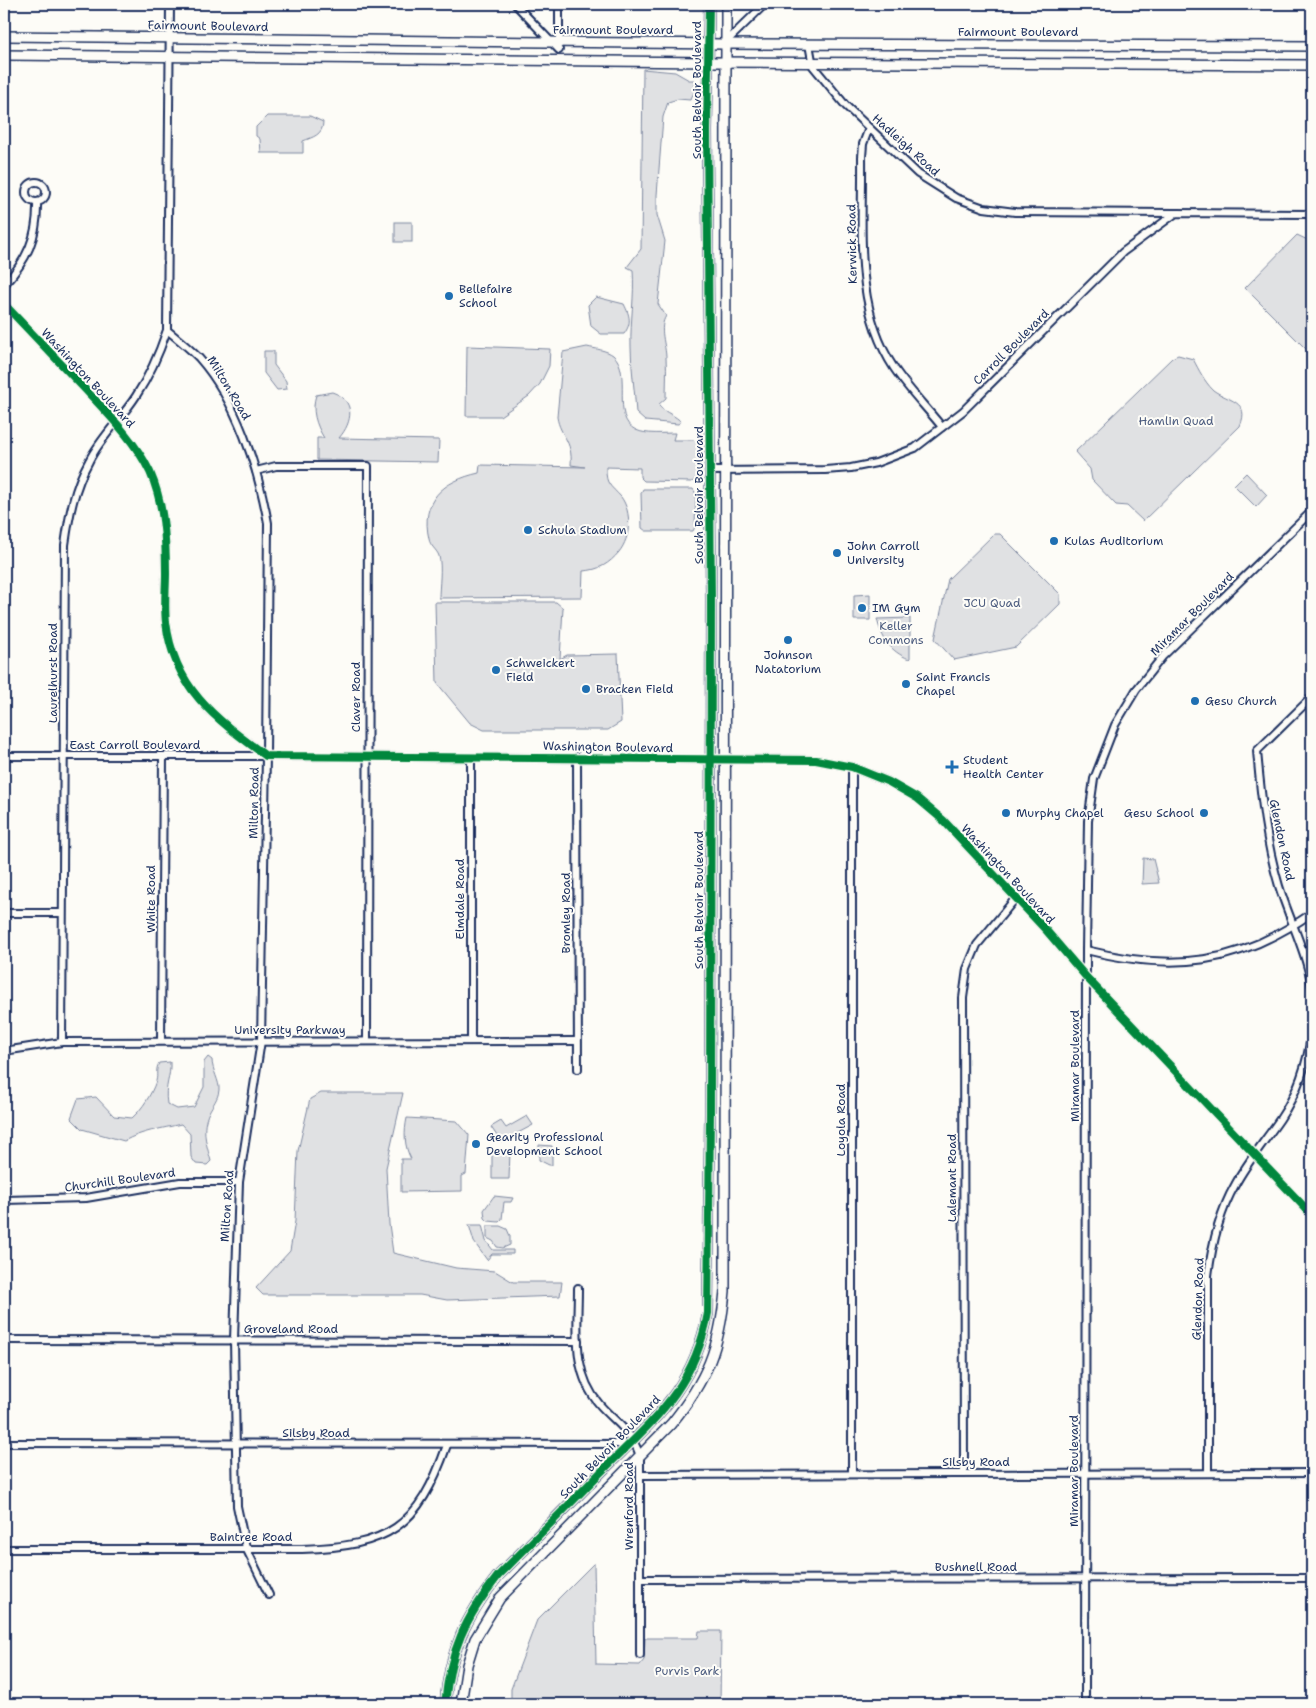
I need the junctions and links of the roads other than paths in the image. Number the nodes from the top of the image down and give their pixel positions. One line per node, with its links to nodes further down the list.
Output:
1 (170, 4): 8 (street)
2 (515, 4): 13 (street)
3 (559, 4): 13 (street)
4 (709, 4): 10 (street, South Belvoir Boulevard)
5 (726, 4): 11 (street, South Belvoir Boulevard)
6 (765, 4): 11 (street)
7 (4, 36): 8 (street, Fairmount Boulevard)
8 (170, 38): 9 (street, Fairmount Boulevard); 16 (street)
9 (359, 40): 13 (street, Fairmount Boulevard); 17 (street)
10 (709, 43): 11 (street, Fairmount Boulevard); 13 (street, Fairmount Boulevard); 19 (street, South Belvoir Boulevard)
11 (725, 44): 12 (street, Fairmount Boulevard); 20 (street, South Belvoir Boulevard)
12 (809, 44): 14 (street, Fairmount Boulevard); 21 (street)
13 (557, 45): 18 (street)
14 (1312, 46)
15 (4, 56): 16 (street)
16 (170, 58): 17 (street); 29 (street)
17 (359, 59): 18 (street)
18 (560, 61): 19 (street)
19 (709, 62): 20 (street); 33 (street, South Belvoir Boulevard)
20 (724, 62): 21 (street); 34 (street, South Belvoir Boulevard)
21 (811, 63): 22 (street); 23 (street, Hadleigh Road)
22 (1312, 65)
23 (869, 128): 25 (street, Hadleigh Road); 31 (street, Kerwick Road)
24 (37, 202): 27 (street)
25 (1176, 212): 26 (street); 31 (street, Carroll Boulevard)
26 (1312, 214)
27 (4, 285)
28 (4, 304): 30 (street, Washington Boulevard)
29 (167, 330): 30 (street, Laurelhurst Road); 32 (street, Milton Road)
30 (116, 423): 38 (street, Laurelhurst Road); 40 (street, Washington Boulevard)
31 (942, 427): 34 (street, Carroll Boulevard)
32 (256, 471): 40 (street, Milton Road); 41 (street, Claver Road)
33 (710, 471): 34 (street, Carroll Boulevard); 44 (street, South Belvoir Boulevard)
34 (724, 471): 45 (street, South Belvoir Boulevard)
35 (1312, 510): 52 (street, Miramar Boulevard)
36 (1312, 697): 51 (street, Glendon Road)
37 (4, 756): 38 (street, East Carroll Boulevard)
38 (64, 756): 39 (street, East Carroll Boulevard); 49 (street, Laurelhurst Road)
39 (163, 756): 40 (street, East Carroll Boulevard); 56 (street, White Road)
40 (266, 756): 41 (street, Washington Boulevard); 57 (street, Milton Road)
41 (367, 756): 42 (street, Washington Boulevard); 60 (street, Claver Road)
42 (471, 757): 43 (street, Washington Boulevard); 61 (street, Elmdale Road)
43 (577, 757): 44 (street, Washington Boulevard); 58 (street, Bromley Road)
44 (710, 760): 45 (street, Washington Boulevard); 64 (street, South Belvoir Boulevard)
45 (724, 760): 46 (street, Washington Boulevard); 65 (street, South Belvoir Boulevard)
46 (852, 767): 47 (street, Washington Boulevard); 82 (street, Loyola Road)
47 (1015, 899): 53 (street, Washington Boulevard); 83 (street, Lalemant Road)
48 (4, 913): 49 (street)
49 (62, 913): 59 (street, Laurelhurst Road)
50 (1312, 913): 51 (street)
51 (1295, 925): 52 (street); 54 (street, Glendon Road)
52 (1086, 950): 53 (street, Miramar Boulevard)
53 (1087, 978): 66 (street, Washington Boulevard); 79 (street, Miramar Boulevard)
54 (1312, 987)
55 (1312, 1030): 66 (street, Glendon Road)
56 (161, 1041): 57 (street, University Parkway); 59 (street, University Parkway)
57 (261, 1041): 60 (street, University Parkway); 67 (street, Milton Road)
58 (577, 1041): 61 (street, University Parkway); 63 (street, Bromley Road)
59 (62, 1042): 62 (street, University Parkway)
60 (367, 1042): 61 (street, University Parkway)
61 (472, 1042)
62 (4, 1051)
63 (578, 1069)
64 (710, 1114): 65 (street); 74 (street, South Belvoir Boulevard)
65 (725, 1114): 78 (street, South Belvoir Boulevard)
66 (1254, 1153): 69 (street, Washington Boulevard); 80 (street, Glendon Road)
67 (239, 1182): 68 (street, Churchill Boulevard); 72 (street, Milton Road)
68 (4, 1200)
69 (1312, 1215)
70 (578, 1288): 73 (street, Wrenford Road)
71 (4, 1340): 72 (street, Groveland Road)
72 (234, 1340): 73 (street, Groveland Road); 76 (street, Milton Road)
73 (578, 1341): 74 (street, Wrenford Road)
74 (632, 1442): 77 (street, Silsby Road); 78 (street, Wrenford Road); 92 (street, South Belvoir Boulevard)
75 (4, 1444): 76 (street, Silsby Road)
76 (234, 1444): 77 (street, Silsby Road); 86 (street, Milton Road)
77 (447, 1446): 86 (street, Baintree Road)
78 (640, 1456): 84 (street, Wrenford Road); 93 (street, South Belvoir Boulevard)
79 (1085, 1473): 80 (street, Silsby Road); 83 (street, Silsby Road); 87 (street, Miramar Boulevard)
80 (1208, 1473): 81 (street, Silsby Road)
81 (1312, 1473)
82 (852, 1474): 83 (street, Silsby Road); 84 (street, Silsby Road)
83 (964, 1474)
84 (640, 1475): 89 (street, Wrenford Road)
85 (4, 1548): 86 (street, Baintree Road)
86 (246, 1548): 90 (street, Milton Road)
87 (1085, 1578): 88 (street, Bushnell Road); 89 (street, Bushnell Road); 94 (street, Miramar Boulevard)
88 (1312, 1578)
89 (640, 1579): 91 (street, Wrenford Road)
90 (269, 1595)
91 (640, 1656)
92 (445, 1704)
93 (461, 1704)
94 (1085, 1704)

